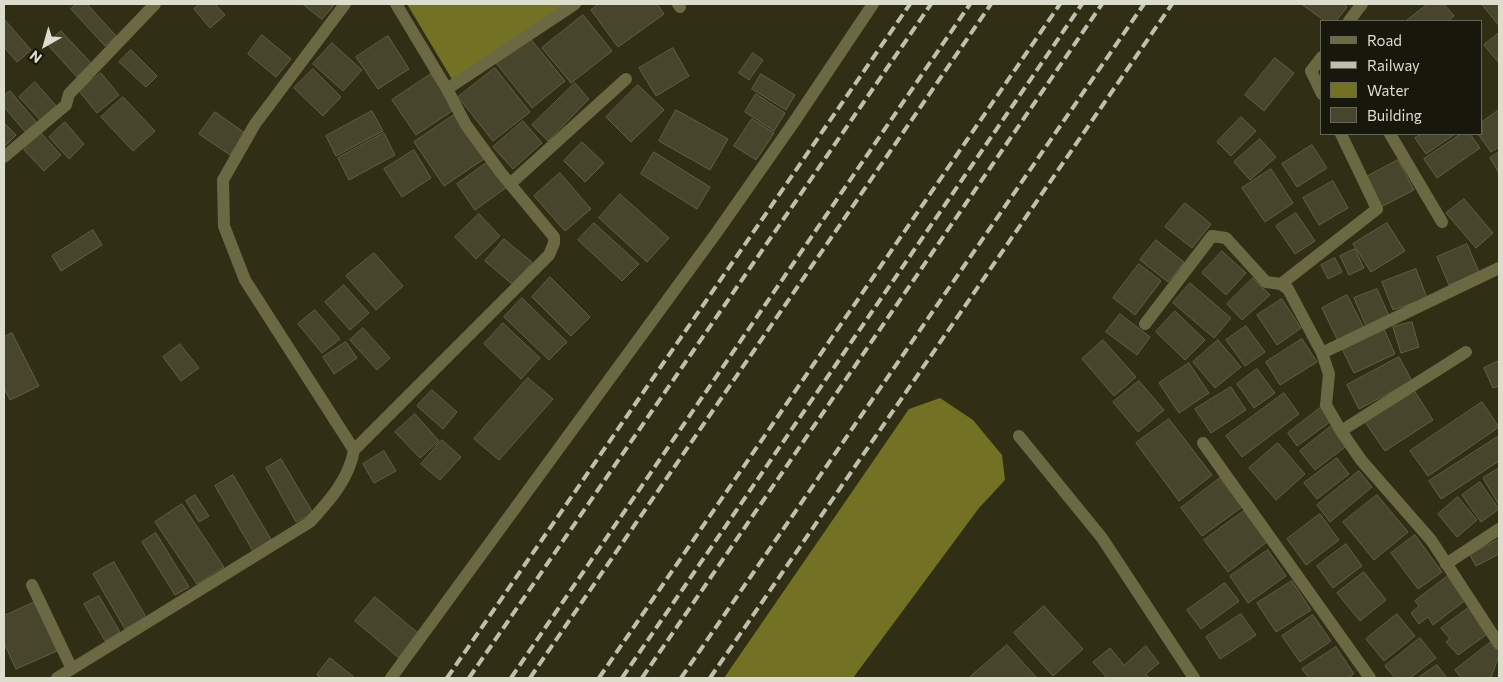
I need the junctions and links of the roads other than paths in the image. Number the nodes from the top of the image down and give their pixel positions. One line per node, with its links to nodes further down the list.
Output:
1 (154, 4): 14 (street)
2 (345, 4): 25 (street)
3 (396, 4): 10 (street)
4 (575, 4): 10 (street)
5 (872, 4): 32 (street)
6 (1362, 4): 7 (street)
7 (1350, 20)
8 (1320, 60): 11 (street)
9 (626, 79): 15 (street)
10 (447, 89): 15 (street)
11 (1320, 90)
12 (1341, 135): 18 (street)
13 (1391, 135): 16 (street)
14 (4, 157)
15 (510, 184): 25 (street)
16 (1442, 222)
17 (1499, 268): 21 (street)
18 (1281, 284): 19 (street); 21 (street)
19 (1144, 324)
20 (1466, 352): 22 (street)
21 (1322, 353): 22 (street)
22 (1342, 431): 27 (street)
23 (1019, 436): 33 (street)
24 (1203, 443): 34 (street)
25 (354, 450): 30 (street)
26 (1499, 529): 27 (street)
27 (1446, 564): 29 (street)
28 (32, 585): 30 (street)
29 (1499, 644)
30 (72, 669): 31 (street)
31 (57, 678)
32 (391, 678)
33 (1194, 678)
34 (1370, 678)

